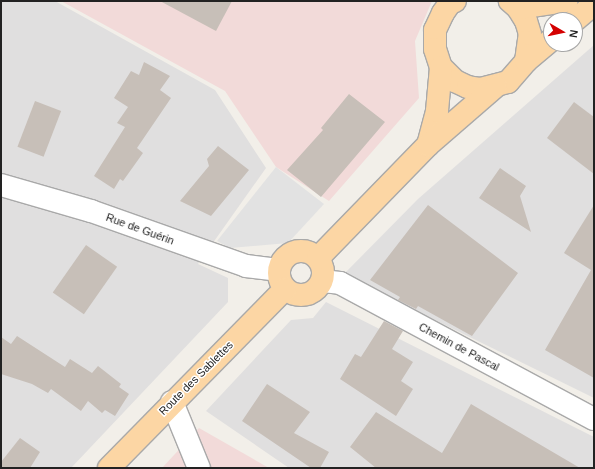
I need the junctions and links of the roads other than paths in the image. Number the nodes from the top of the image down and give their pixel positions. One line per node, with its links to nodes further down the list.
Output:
1 (566, 1): 3 (main road)
2 (450, 2): 8 (main road)
3 (514, 4): 7 (main road)
4 (594, 4): 5 (main road)
5 (583, 13)
6 (543, 47): 7 (main road)
7 (526, 62): 9 (main road)
8 (441, 67): 9 (main road); 10 (main road)
9 (495, 87): 10 (main road)
10 (428, 145): 12 (main road)
11 (1, 185): 13 (street, Rue de Guérin)
12 (318, 258): 13 (main road); 14 (main road)
13 (282, 279): 14 (main road); 15 (main road, Route des Sablettes)
14 (322, 281): 16 (street, Chemin de Pascal)
15 (172, 402): 17 (main road, Route des Sablettes); 18 (street)
16 (594, 419)
17 (109, 468)
18 (199, 468)

